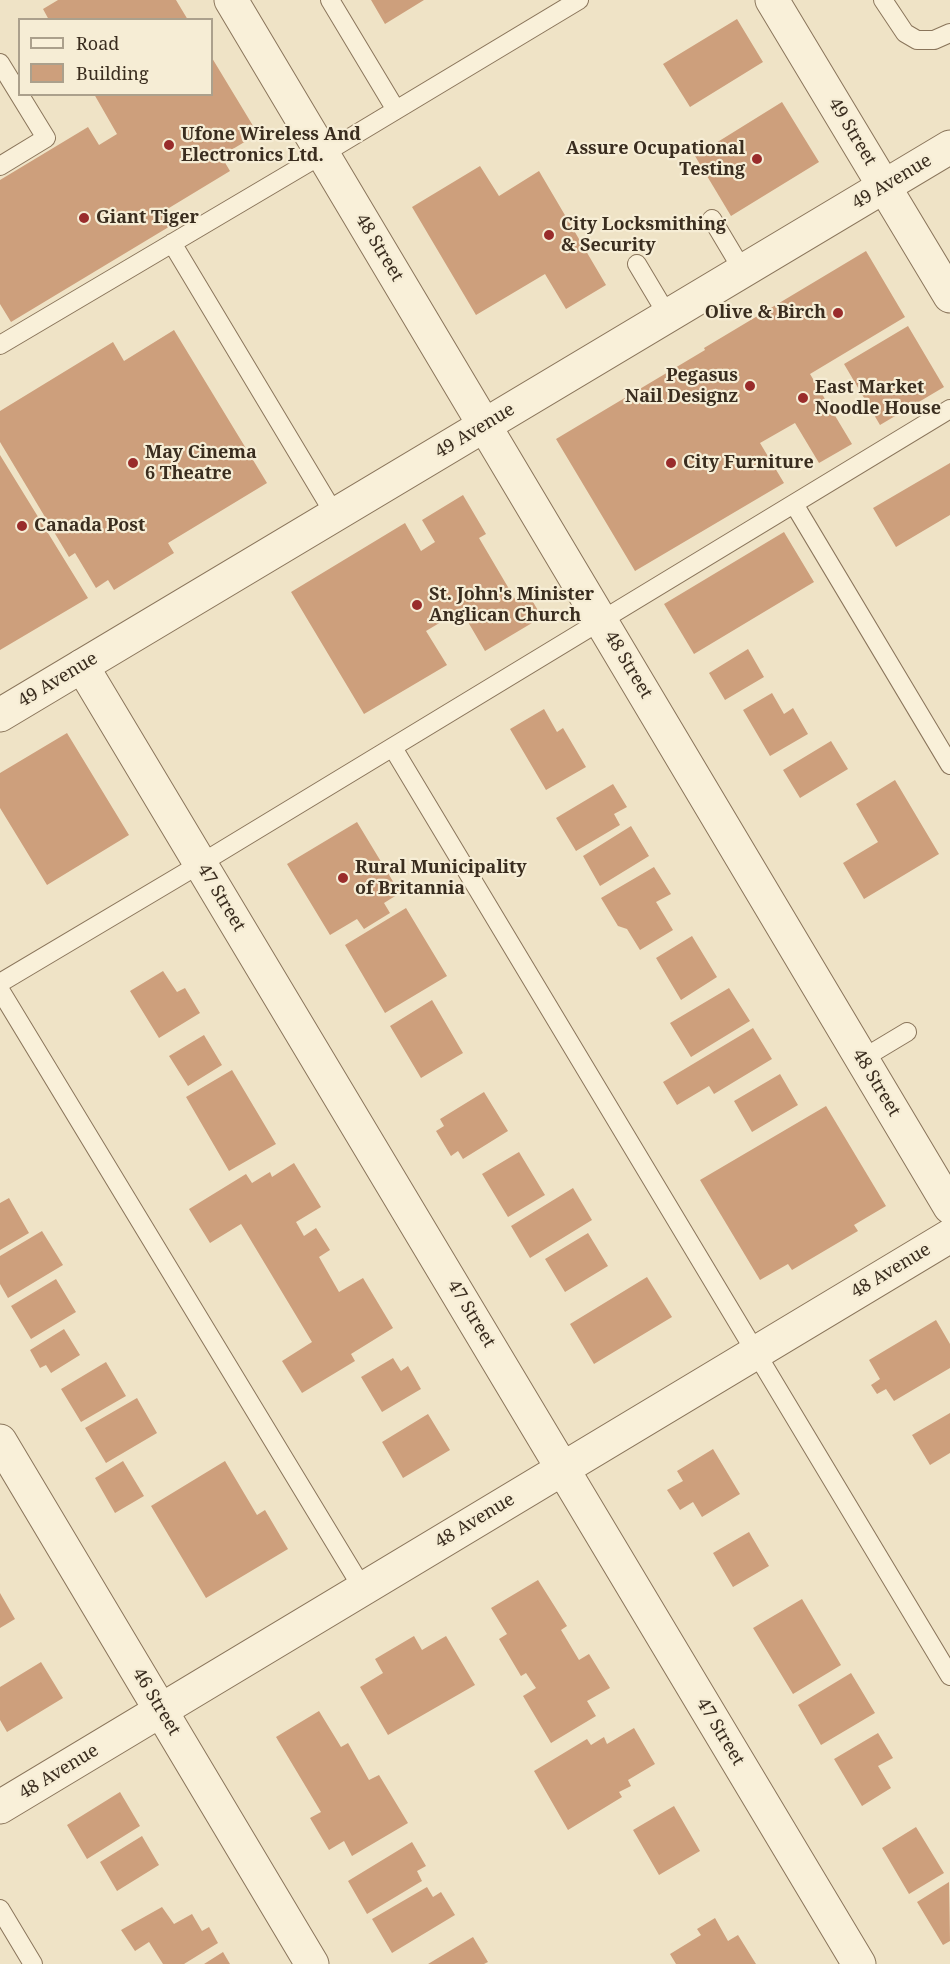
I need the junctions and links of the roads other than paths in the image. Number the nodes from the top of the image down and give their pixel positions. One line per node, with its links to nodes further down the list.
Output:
1 (231, 0): 12 (street, 48 Street)
2 (330, 0): 10 (lane)
3 (579, 0): 10 (lane)
4 (772, 0): 14 (street, 49 Street)
5 (884, 0): 6 (lane)
6 (950, 33)
7 (0, 63): 8 (lane)
8 (18, 92)
9 (20, 96): 13 (lane)
10 (396, 110): 12 (lane)
11 (950, 147): 14 (street, 49 Avenue)
12 (323, 154): 16 (lane); 23 (street, 48 Street)
13 (0, 166)
14 (885, 186): 18 (street, 49 Avenue); 19 (street, 49 Street)
15 (712, 219): 18 (lane)
16 (172, 243): 21 (lane); 25 (lane)
17 (637, 264): 20 (lane)
18 (743, 271): 20 (street, 49 Avenue)
19 (950, 296)
20 (668, 316): 23 (street, 49 Avenue)
21 (0, 345)
22 (950, 409): 24 (lane)
23 (485, 424): 25 (street, 49 Avenue); 26 (street, 48 Street)
24 (794, 504): 26 (lane); 30 (lane)
25 (335, 515): 27 (street, 49 Avenue)
26 (602, 621): 29 (lane); 35 (street, 48 Street)
27 (82, 666): 28 (street, 49 Avenue); 31 (street, 47 Street)
28 (0, 715)
29 (393, 748): 31 (lane); 38 (lane)
30 (950, 765)
31 (201, 864): 32 (lane); 40 (street, 47 Street)
32 (0, 983)
33 (0, 990): 41 (lane)
34 (907, 1032): 35 (lane)
35 (862, 1059): 36 (street, 48 Street)
36 (950, 1207)
37 (950, 1236): 38 (street, 48 Avenue)
38 (756, 1352): 40 (street, 48 Avenue); 42 (lane)
39 (0, 1441): 43 (street, 46 Street)
40 (563, 1468): 41 (street, 48 Avenue); 48 (street, 47 Street)
41 (363, 1589): 43 (street, 48 Avenue)
42 (950, 1676)
43 (161, 1710): 44 (street, 48 Avenue); 47 (street, 46 Street)
44 (0, 1807)
45 (0, 1908): 46 (lane)
46 (33, 1964)
47 (312, 1964)
48 (859, 1964)

